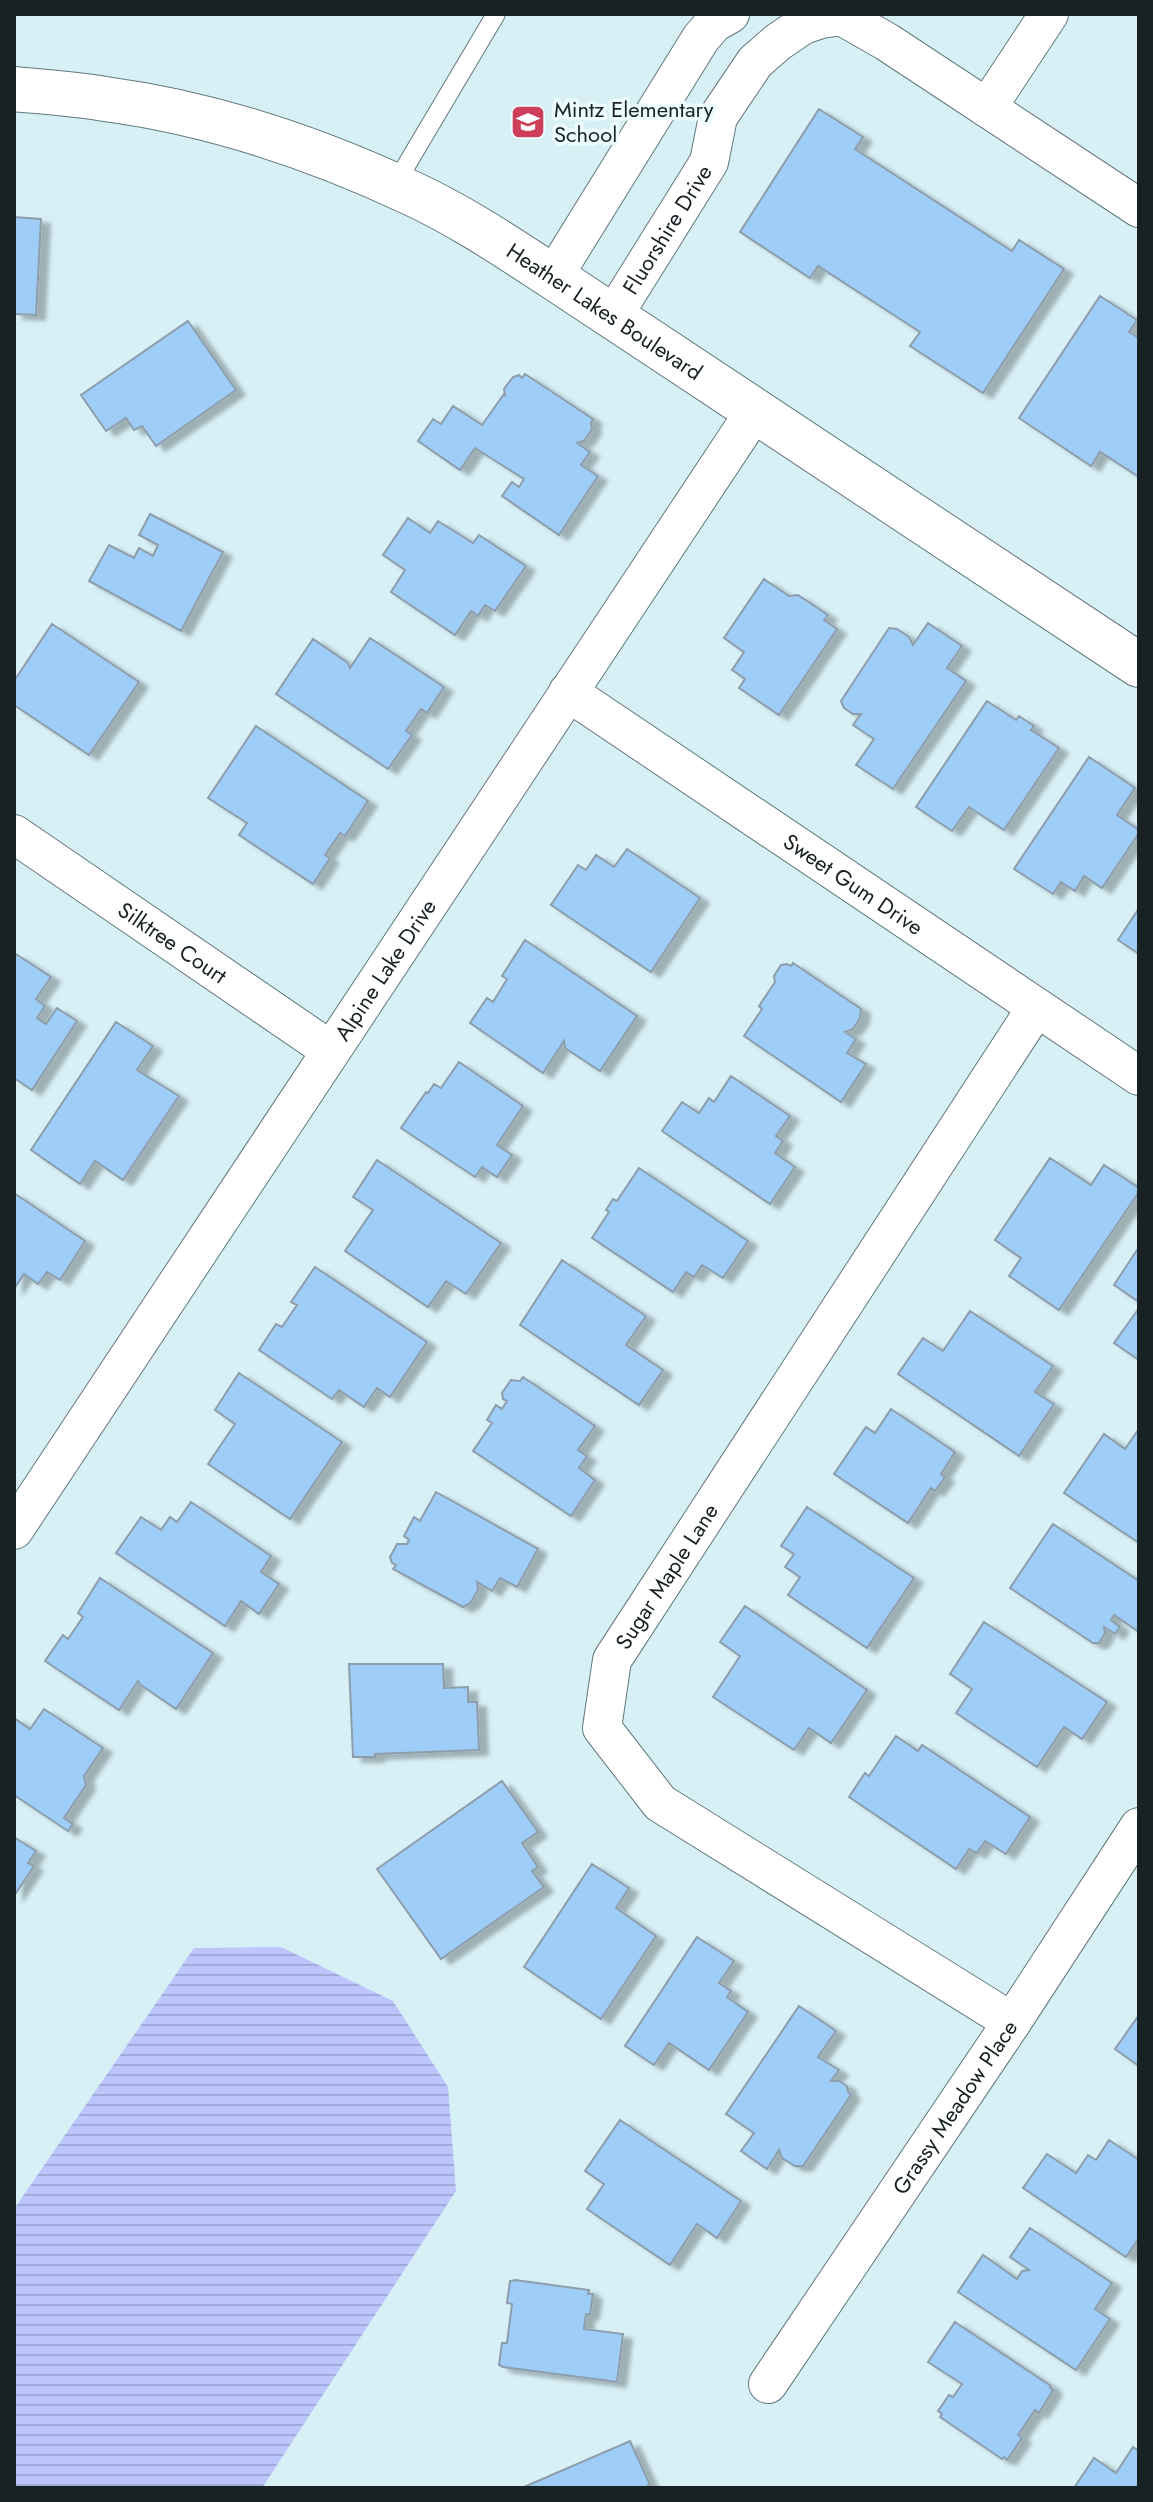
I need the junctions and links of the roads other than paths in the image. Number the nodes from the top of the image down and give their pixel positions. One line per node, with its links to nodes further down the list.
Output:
1 (496, 14): 9 (lane)
2 (730, 14): 6 (street)
3 (1049, 14): 7 (street)
4 (840, 15): 7 (street, Fluorshire Drive); 8 (street, Fluorshire Drive)
5 (14, 89): 9 (street, Heather Lakes Boulevard)
6 (662, 101): 8 (street); 11 (street)
7 (987, 108): 10 (street, Fluorshire Drive)
8 (713, 133): 12 (street, Fluorshire Drive)
9 (394, 186): 11 (street, Heather Lakes Boulevard)
10 (1139, 208)
11 (553, 277): 12 (street, Heather Lakes Boulevard)
12 (613, 316): 13 (street, Heather Lakes Boulevard)
13 (755, 411): 14 (street, Heather Lakes Boulevard); 15 (street, Alpine Lake Drive)
14 (1139, 665)
15 (568, 692): 17 (street, Sweet Gum Drive); 18 (street, Alpine Lake Drive)
16 (14, 834): 18 (street, Silktree Court)
17 (1036, 1008): 19 (street, Sweet Gum Drive); 22 (street, Sugar Maple Lane)
18 (330, 1050): 20 (street, Alpine Lake Drive)
19 (1139, 1076)
20 (14, 1530)
21 (1139, 1827): 22 (street, Grassy Meadow Place)
22 (1012, 2022): 23 (street, Grassy Meadow Place)
23 (768, 2384)

